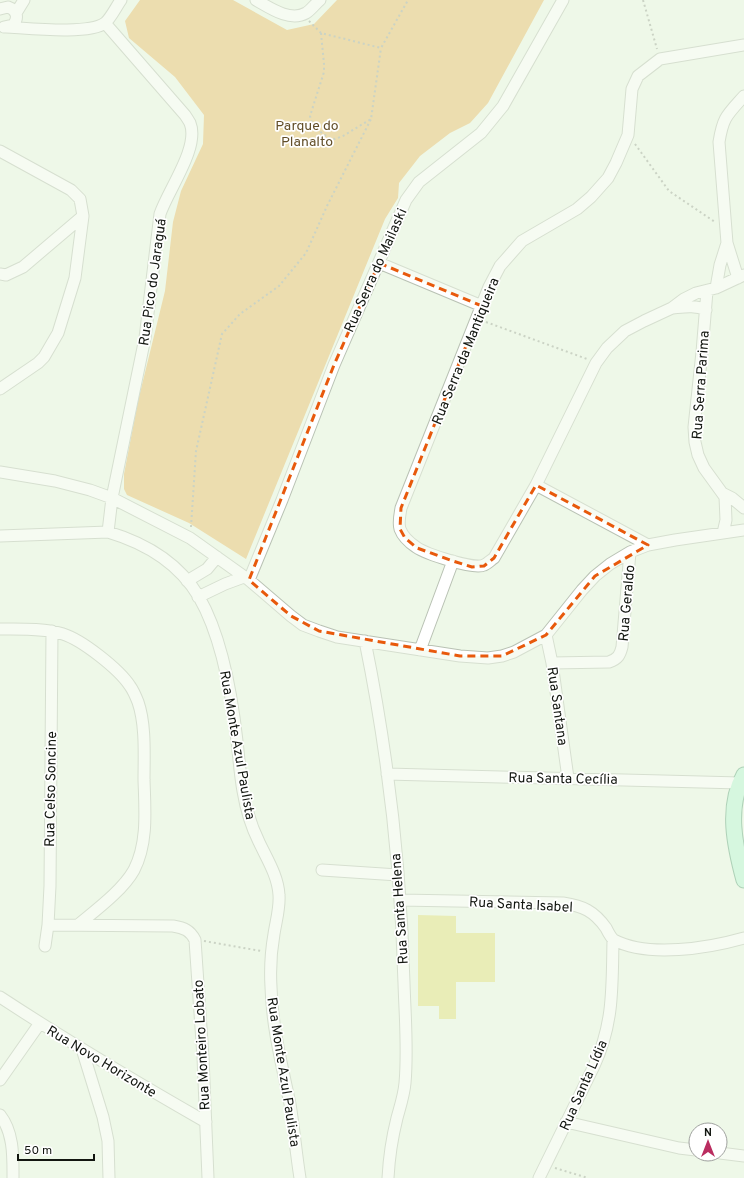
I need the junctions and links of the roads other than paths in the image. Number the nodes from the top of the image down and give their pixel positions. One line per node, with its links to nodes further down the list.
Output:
1 (10, 0): 7 (street)
2 (24, 0): 8 (street)
3 (121, 0): 9 (street)
4 (256, 0): 5 (street)
5 (320, 0)
6 (562, 0): 17 (street, Rua Serra do Mailaski)
7 (1, 8): 8 (street)
8 (16, 14): 10 (street); 11 (street)
9 (105, 23): 11 (street); 28 (street, Rua Pico do Jaraguá)
10 (2, 26): 11 (street)
11 (41, 29)
12 (744, 45): 21 (street, Rua Serra da Mantiqueira)
13 (744, 96): 16 (street)
14 (0, 151): 15 (street)
15 (83, 216): 18 (street); 24 (street)
16 (727, 243): 19 (street); 20 (street, Rua Serra Parima)
17 (379, 263): 21 (street); 38 (street, Rua Serra do Mailaski)
18 (0, 274)
19 (741, 277): 20 (street)
20 (712, 290): 22 (street); 23 (street, Rua Serra Parima)
21 (482, 306): 37 (street, Rua Serra da Mantiqueira)
22 (672, 308): 23 (street); 26 (street)
23 (706, 310): 27 (street, Rua Serra Parima)
24 (0, 389)
25 (0, 472): 28 (street)
26 (536, 485): 34 (street); 37 (street)
27 (724, 494): 29 (street, Rua Serra Parima); 32 (street)
28 (112, 498): 31 (street, Rua Pico do Jaraguá); 36 (street)
29 (744, 508)
30 (744, 530): 32 (street)
31 (108, 532): 33 (street, Rua Monte Azul Paulista); 39 (street, Rua Monte Azul Paulista)
32 (723, 533): 34 (street)
33 (0, 536)
34 (648, 545): 35 (street)
35 (630, 552): 43 (street); 46 (street, Rua Geraldo)
36 (217, 557): 38 (street); 39 (street)
37 (453, 561): 45 (street)
38 (246, 578): 40 (street); 44 (street)
39 (187, 581): 40 (street, Rua Monte Azul Paulista)
40 (198, 597): 72 (street, Rua Monte Azul Paulista)
41 (0, 629): 42 (street)
42 (52, 631): 54 (street, Rua Celso Soncine); 55 (street)
43 (546, 635): 45 (street); 46 (street, Rua Santana)
44 (365, 641): 45 (street); 47 (street, Rua Santa Helena)
45 (420, 650)
46 (552, 663): 48 (street, Rua Santana)
47 (387, 774): 48 (street, Rua Santa Cecília); 51 (street, Rua Santa Helena)
48 (568, 778): 49 (street, Rua Santa Cecília)
49 (742, 779): 52 (main road)
50 (322, 870): 51 (street)
51 (398, 875): 53 (street, Rua Santa Helena)
52 (744, 880)
53 (400, 900): 57 (street, Rua Santa Isabel); 73 (street, Rua Santa Helena)
54 (48, 925): 55 (street); 58 (street, Rua Celso Soncine)
55 (78, 925): 64 (street, Rua Monteiro Lobato)
56 (744, 938): 57 (street)
57 (613, 940): 65 (street, Rua Santa Lídia)
58 (45, 946)
59 (0, 997): 60 (street, Rua Novo Horizonte)
60 (40, 1023): 61 (street, Rua Novo Horizonte); 62 (street)
61 (82, 1049): 64 (street, Rua Novo Horizonte); 70 (street)
62 (0, 1080)
63 (0, 1115): 69 (street)
64 (206, 1122): 71 (street, Rua Monteiro Lobato)
65 (566, 1122): 66 (street); 74 (street, Rua Santa Lídia)
66 (688, 1149)
67 (728, 1154): 68 (street)
68 (744, 1156)
69 (13, 1178)
70 (109, 1178)
71 (208, 1178)
72 (300, 1178)
73 (388, 1178)
74 (539, 1178)

